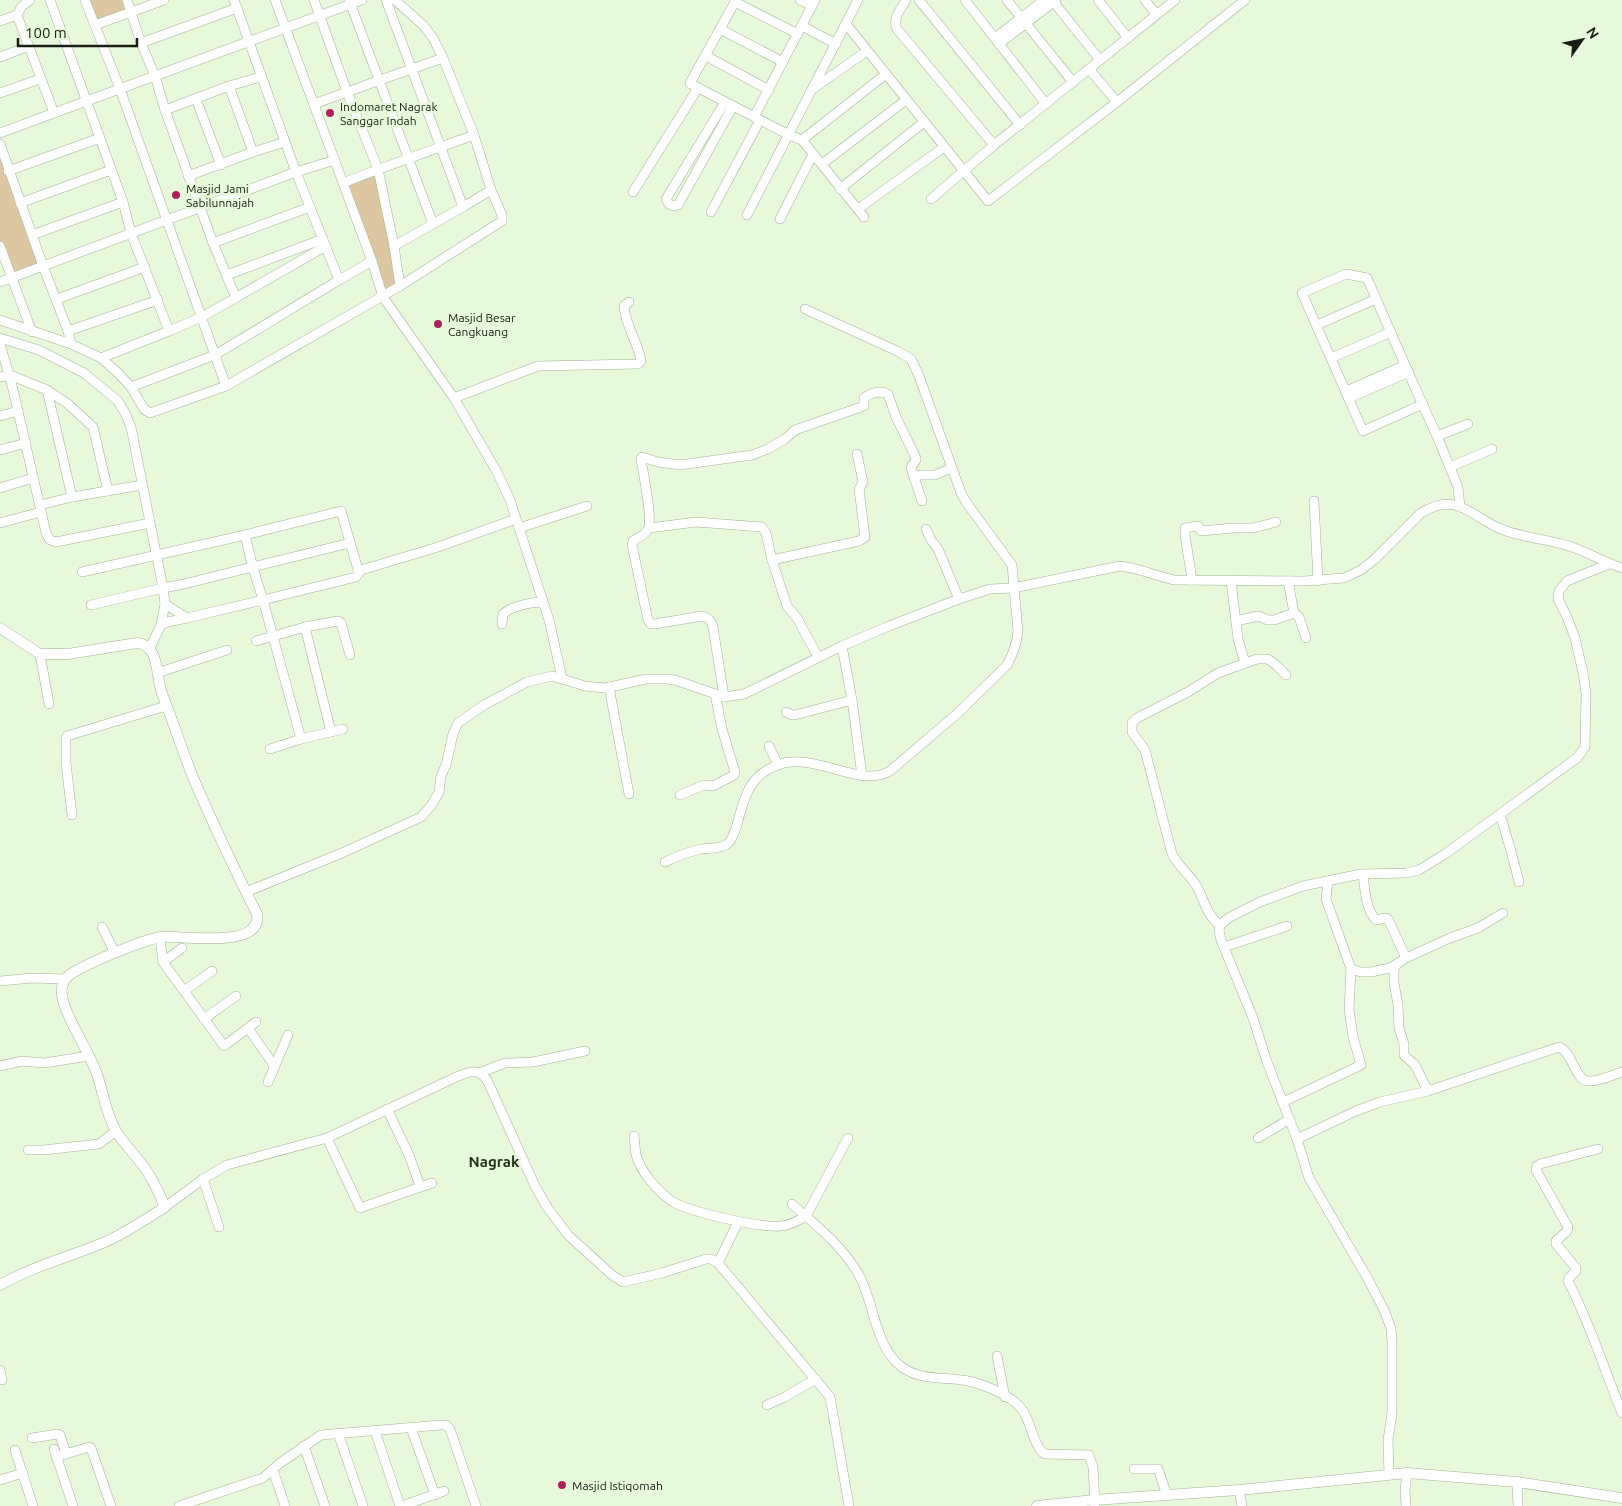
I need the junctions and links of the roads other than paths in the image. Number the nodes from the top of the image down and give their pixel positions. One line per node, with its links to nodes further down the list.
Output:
1 (30, 0): 28 (street)
2 (50, 0): 66 (street)
3 (86, 0): 33 (street)
4 (127, 0): 26 (street)
5 (164, 0): 26 (street)
6 (275, 0): 34 (street)
7 (314, 0): 29 (street)
8 (362, 0): 23 (street)
9 (386, 0): 49 (street)
10 (395, 0): 46 (street)
11 (800, 0): 24 (street)
12 (858, 0): 32 (street)
13 (906, 0): 83 (street)
14 (919, 0): 75 (street)
15 (965, 0): 38 (street)
16 (1007, 0): 30 (street)
17 (1051, 0): 30 (street); 47 (street)
18 (1098, 0): 37 (street)
19 (1145, 0): 27 (street)
20 (1175, 0): 27 (street)
21 (1245, 0): 67 (street)
22 (735, 1): 35 (street); 36 (street)
23 (350, 2): 29 (street); 55 (street)
24 (814, 3): 36 (street)
25 (235, 4): 39 (street); 40 (street)
26 (132, 12): 33 (street); 40 (street)
27 (1156, 14): 37 (street)
28 (17, 15): 31 (street); 42 (street)
29 (320, 16): 34 (street); 62 (street)
30 (1024, 20): 38 (street); 56 (street)
31 (0, 21)
32 (846, 24): 41 (street); 43 (street)
33 (95, 25): 59 (street)
34 (286, 28): 39 (street); 68 (street)
35 (720, 29): 44 (street); 48 (street)
36 (800, 30): 41 (street); 48 (street)
37 (1128, 38): 47 (street)
38 (997, 41): 70 (street)
39 (249, 42): 52 (street); 53 (street)
40 (142, 43): 52 (street)
41 (836, 44): 60 (street)
42 (29, 46): 45 (street); 54 (street)
43 (868, 51): 51 (street); 60 (street)
44 (706, 56): 58 (street); 61 (street)
45 (0, 57)
46 (443, 58): 49 (street); 77 (street)
47 (1100, 60): 50 (street)
48 (783, 62): 61 (street)
49 (411, 69): 55 (street); 85 (street)
50 (1089, 69): 56 (street); 67 (street)
51 (886, 74): 65 (street); 80 (street)
52 (155, 76): 59 (street); 71 (street)
53 (261, 77): 57 (street); 81 (street)
54 (40, 79): 63 (street); 72 (street)
55 (380, 80): 62 (street); 88 (street)
56 (1073, 82): 70 (street)
57 (229, 86): 64 (street); 86 (street)
58 (698, 88): 69 (street); 101 (street)
59 (120, 89): 66 (street); 113 (street)
60 (813, 89): 78 (street)
61 (768, 90): 73 (street)
62 (347, 92): 68 (street); 92 (street)
63 (0, 93)
64 (196, 99): 71 (street); 91 (street)
65 (906, 100): 74 (street); 90 (street)
66 (86, 101): 72 (street); 79 (street)
67 (1117, 102): 95 (street)
68 (314, 104): 89 (street)
69 (729, 104): 69 (street); 73 (street)
70 (1046, 104): 75 (street)
71 (165, 110): 97 (street)
72 (54, 113): 76 (street)
73 (757, 119): 78 (street); 109 (street)
74 (924, 122): 84 (street); 99 (street)
75 (1020, 124): 83 (street)
76 (0, 133)
77 (474, 135): 85 (street); 100 (street)
78 (789, 135): 80 (street); 110 (street)
79 (100, 138): 93 (street); 94 (street)
80 (802, 140): 87 (street)
81 (285, 142): 86 (street); 96 (street)
82 (0, 144): 94 (street)
83 (994, 145): 95 (street)
84 (944, 146): 95 (street); 108 (street)
85 (441, 147): 88 (street); 106 (street)
86 (253, 152): 91 (street)
87 (813, 154): 90 (street); 112 (street)
88 (410, 159): 92 (street); 114 (street)
89 (335, 160): 96 (street); 98 (street)
90 (822, 164): 99 (street)
91 (221, 165): 97 (street)
92 (378, 169): 98 (street); 120 (street)
93 (111, 170): 103 (street); 104 (street)
94 (8, 171): 104 (street)
95 (963, 171): 102 (street)
96 (296, 172): 105 (street); 107 (street)
97 (188, 176): 107 (street)
98 (343, 183): 121 (street)
99 (840, 189): 108 (street)
100 (491, 190): 106 (street); 128 (street)
101 (633, 192)
102 (931, 198)
103 (123, 202): 115 (street); 116 (street)
104 (20, 203): 116 (street)
105 (310, 207): 117 (street); 118 (street)
106 (464, 207): 114 (street)
107 (200, 208): 113 (street); 117 (street)
108 (858, 209): 111 (street)
109 (711, 212)
110 (747, 215)
111 (864, 217)
112 (780, 219)
113 (166, 220): 115 (street); 136 (street)
114 (433, 224): 120 (street)
115 (131, 233): 122 (street); 123 (street)
116 (32, 235): 122 (street)
117 (213, 243): 124 (street)
118 (324, 243): 124 (street); 126 (street); 130 (street)
119 (0, 246): 125 (street)
120 (394, 246): 128 (street)
121 (372, 261): 126 (street); 129 (street)
122 (43, 266): 125 (street); 131 (street)
123 (145, 267): 131 (street); 133 (street)
124 (227, 275): 130 (street)
125 (11, 278): 127 (street); 141 (street)
126 (339, 280): 146 (street)
127 (0, 282)
128 (400, 286): 129 (street)
129 (383, 297): 152 (street); 156 (street)
130 (236, 298): 136 (street)
131 (57, 299): 139 (street)
132 (1376, 299): 138 (street); 138 (street); 142 (street)
133 (158, 300): 139 (street); 140 (street)
134 (629, 302): 156 (street)
135 (805, 309): 167 (street)
136 (202, 317): 140 (street); 146 (street)
137 (0, 320): 141 (street)
138 (1317, 325): 148 (street)
139 (68, 330): 145 (street)
140 (169, 331): 147 (street)
141 (32, 332): 145 (street)
142 (1391, 332): 148 (street); 149 (street)
143 (0, 338): 170 (street)
144 (0, 344): 150 (street)
145 (72, 344): 147 (street)
146 (215, 355): 152 (street); 153 (street)
147 (101, 358): 153 (street)
148 (1331, 358): 155 (street)
149 (1407, 368): 155 (street); 157 (street)
150 (10, 374): 151 (street); 154 (street); 158 (street)
151 (0, 377)
152 (226, 386): 153 (street)
153 (131, 387)
154 (47, 390): 172 (street); 173 (street)
155 (1347, 394): 157 (street)
156 (454, 398): 179 (street)
157 (1423, 404): 161 (street)
158 (18, 411): 159 (street); 162 (street)
159 (0, 416)
160 (1468, 424): 161 (street)
161 (1437, 436): 166 (street)
162 (26, 443): 164 (street); 169 (street)
163 (1492, 449): 166 (street)
164 (0, 450)
165 (856, 454): 189 (street)
166 (1450, 467): 177 (street)
167 (951, 468): 168 (street); 200 (street)
168 (914, 477): 174 (street); 184 (street)
169 (34, 478): 171 (street); 178 (street)
170 (142, 485): 172 (street); 182 (street)
171 (0, 488)
172 (108, 491): 173 (street)
173 (72, 497): 178 (street)
174 (922, 501)
175 (1314, 501): 197 (street)
176 (587, 506): 183 (street)
177 (1460, 507): 190 (street); 197 (street)
178 (41, 509): 181 (street); 182 (street)
179 (516, 519): 183 (street); 193 (street)
180 (1276, 522): 195 (street)
181 (0, 523)
182 (150, 523): 188 (street)
183 (519, 528): 203 (street)
184 (649, 528): 189 (street); 227 (street)
185 (926, 529): 201 (street)
186 (245, 534): 187 (street); 188 (street); 191 (street)
187 (350, 543): 191 (street); 193 (street)
188 (156, 556): 194 (street); 199 (street)
189 (772, 560): 221 (street)
190 (1609, 564): 192 (street); 241 (street)
191 (253, 568): 199 (street); 202 (street)
192 (1622, 568)
193 (358, 571): 202 (street)
194 (82, 572)
195 (1192, 580): 196 (street); 200 (street)
196 (1231, 580): 198 (street); 208 (street)
197 (1318, 580): 198 (street)
198 (1288, 581): 206 (street)
199 (163, 588): 204 (street); 205 (street)
200 (1013, 588): 201 (street); 238 (street)
201 (959, 599): 216 (street)
202 (263, 600): 207 (street); 213 (street)
203 (543, 602): 209 (street); 225 (street)
204 (165, 604): 207 (street); 210 (street)
205 (91, 605)
206 (1294, 613): 208 (street); 214 (street)
207 (187, 618): 210 (street)
208 (1236, 622): 222 (street)
209 (502, 624)
210 (161, 625): 217 (street)
211 (305, 627): 213 (street); 220 (street); 233 (street)
212 (0, 628): 219 (street)
213 (273, 636): 215 (street); 234 (street)
214 (1306, 638)
215 (256, 641)
216 (842, 646): 221 (street); 228 (street)
217 (150, 648): 219 (street); 223 (street)
218 (227, 650): 223 (street)
219 (40, 654): 229 (street)
220 (350, 655)
221 (818, 657): 227 (street)
222 (1244, 663): 224 (street); 249 (street)
223 (157, 674): 230 (street)
224 (1286, 675)
225 (562, 678): 226 (street); 247 (street)
226 (609, 687): 227 (street); 239 (street)
227 (720, 696): 240 (street)
228 (852, 700): 231 (street); 238 (street)
229 (50, 704)
230 (166, 706): 242 (street); 247 (street)
231 (786, 712)
232 (344, 729): 233 (street)
233 (331, 732): 234 (street)
234 (301, 739): 236 (street)
235 (769, 746): 237 (street)
236 (270, 748)
237 (778, 765): 238 (street); 243 (street)
238 (862, 776)
239 (629, 794)
240 (680, 795)
241 (1500, 814): 244 (street); 246 (street)
242 (72, 815)
243 (665, 862)
244 (1363, 874): 245 (street); 256 (street)
245 (1328, 881): 249 (street); 259 (street)
246 (1518, 882)
247 (246, 892): 252 (street)
248 (1503, 913): 256 (street)
249 (1220, 925): 253 (street)
250 (1287, 926): 253 (street)
251 (102, 927): 255 (street)
252 (160, 938): 255 (street); 257 (street)
253 (1224, 946): 277 (street)
254 (182, 948): 257 (street)
255 (116, 953): 261 (street)
256 (1406, 958): 258 (street)
257 (163, 962): 263 (street)
258 (1397, 964): 259 (street); 276 (street)
259 (1350, 969): 277 (street)
260 (212, 971): 263 (street)
261 (65, 979): 262 (street); 270 (street)
262 (0, 981)
263 (184, 991): 265 (street)
264 (236, 996): 265 (street)
265 (204, 1019): 267 (street)
266 (256, 1022): 267 (street)
267 (248, 1028): 272 (street)
268 (288, 1035): 272 (street)
269 (585, 1051): 274 (street)
270 (89, 1056): 271 (street); 280 (street)
271 (0, 1066)
272 (275, 1067): 275 (street)
273 (1622, 1072): 276 (street)
274 (479, 1073): 278 (street); 296 (street)
275 (268, 1082)
276 (1428, 1091): 285 (street)
277 (1283, 1102): 279 (street)
278 (387, 1109): 282 (street); 290 (street)
279 (1290, 1119): 284 (street); 285 (street)
280 (116, 1132): 287 (street); 292 (street)
281 (634, 1136): 294 (street)
282 (327, 1138): 288 (street); 290 (street)
283 (848, 1138): 293 (street)
284 (1258, 1138)
285 (1297, 1139): 316 (street)
286 (1598, 1149): 304 (street)
287 (28, 1150)
288 (203, 1179): 292 (street); 295 (street)
289 (432, 1183): 290 (street)
290 (420, 1186)
291 (792, 1204): 293 (street)
292 (165, 1207): 297 (street)
293 (806, 1216): 294 (street); 302 (street)
294 (738, 1222): 296 (street)
295 (219, 1227)
296 (718, 1263): 300 (street)
297 (0, 1284)
298 (997, 1356): 302 (street)
299 (0, 1370): 301 (street)
300 (816, 1379): 303 (street); 332 (street)
301 (2, 1380)
302 (1005, 1397): 322 (street)
303 (767, 1405)
304 (1622, 1414)
305 (411, 1428): 306 (street); 330 (street); 331 (street)
306 (375, 1430): 307 (street); 330 (street)
307 (338, 1433): 309 (street); 329 (street)
308 (32, 1438): 311 (street)
309 (304, 1446): 313 (street); 328 (street)
310 (15, 1450): 314 (street)
311 (66, 1454): 325 (street); 326 (street)
312 (1134, 1469): 320 (street)
313 (273, 1470): 323 (street); 327 (street)
314 (22, 1472): 317 (street); 324 (street)
315 (1407, 1473): 316 (street); 318 (street); 335 (street)
316 (1389, 1475): 319 (street)
317 (0, 1480)
318 (1517, 1482): 321 (street); 336 (street)
319 (1239, 1490): 320 (street); 334 (street)
320 (1167, 1495): 322 (street)
321 (1622, 1498)
322 (1094, 1503): 333 (street)
323 (185, 1505)
324 (33, 1506)
325 (73, 1506)
326 (111, 1506)
327 (285, 1506)
328 (325, 1506)
329 (363, 1506)
330 (401, 1506)
331 (476, 1506)
332 (849, 1506)
333 (1037, 1506)
334 (1242, 1506)
335 (1406, 1506)
336 (1518, 1506)

